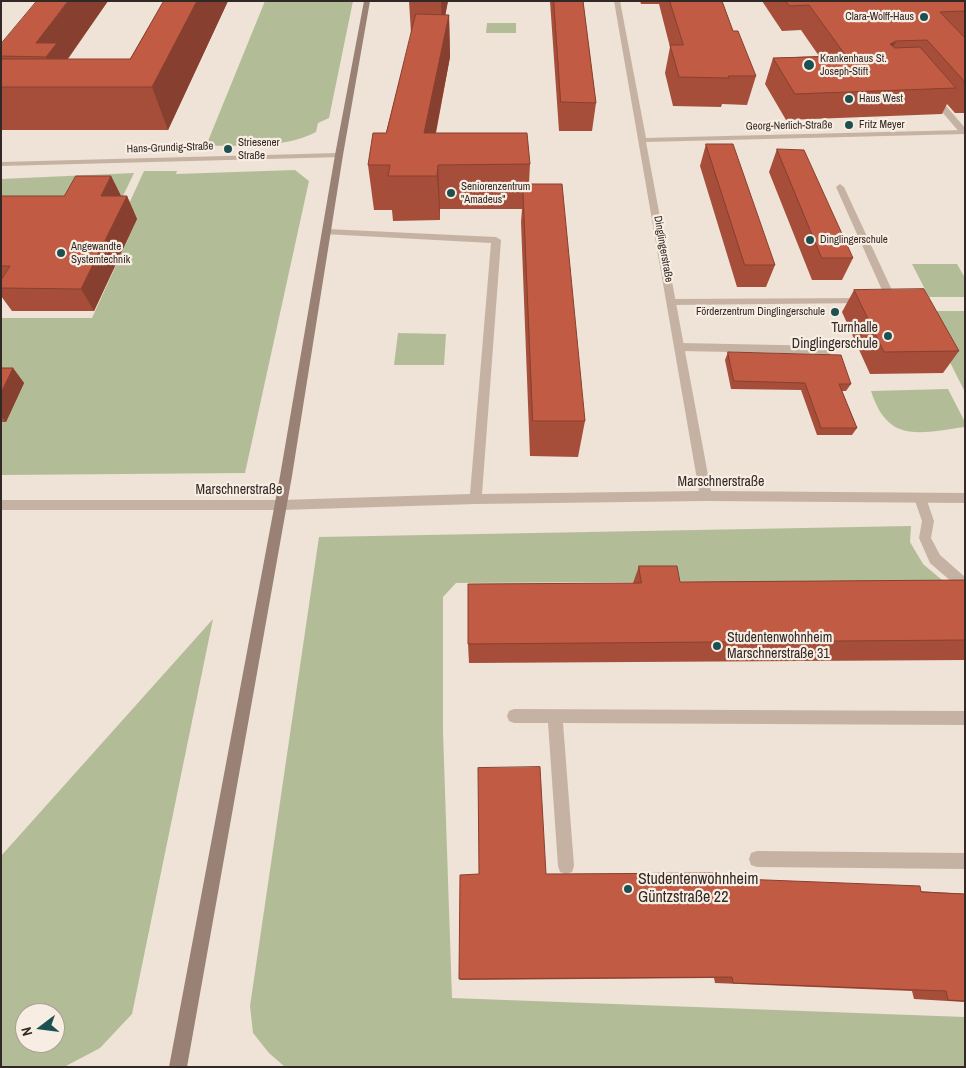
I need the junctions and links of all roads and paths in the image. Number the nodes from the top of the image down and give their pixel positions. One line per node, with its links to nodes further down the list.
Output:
1 (367, 1): 6 (main road)
2 (617, 1): 5 (street, Dinglingerstraße)
3 (929, 90): 4 (street)
4 (964, 132): 5 (street, Georg-Nerlich-Straße)
5 (644, 140): 10 (street, Dinglingerstraße)
6 (339, 155): 7 (street, Hans-Grundig-Straße); 9 (main road)
7 (1, 164)
8 (840, 188): 10 (street)
9 (327, 232): 16 (street); 18 (main road)
10 (672, 302): 11 (street, Dinglingerstraße)
11 (680, 348): 12 (street); 13 (street, Dinglingerstraße)
12 (830, 350)
13 (706, 496): 14 (street, Marschnerstraße); 16 (street, Marschnerstraße)
14 (920, 498): 15 (street, Marschnerstraße); 19 (street)
15 (965, 498)
16 (476, 499): 18 (street, Marschnerstraße)
17 (1, 505): 18 (street, Marschnerstraße)
18 (281, 505): 26 (main road)
19 (965, 585)
20 (514, 716): 21 (street)
21 (555, 716): 22 (street); 25 (street)
22 (965, 718)
23 (757, 859): 24 (street)
24 (965, 861)
25 (566, 866)
26 (178, 1067)

